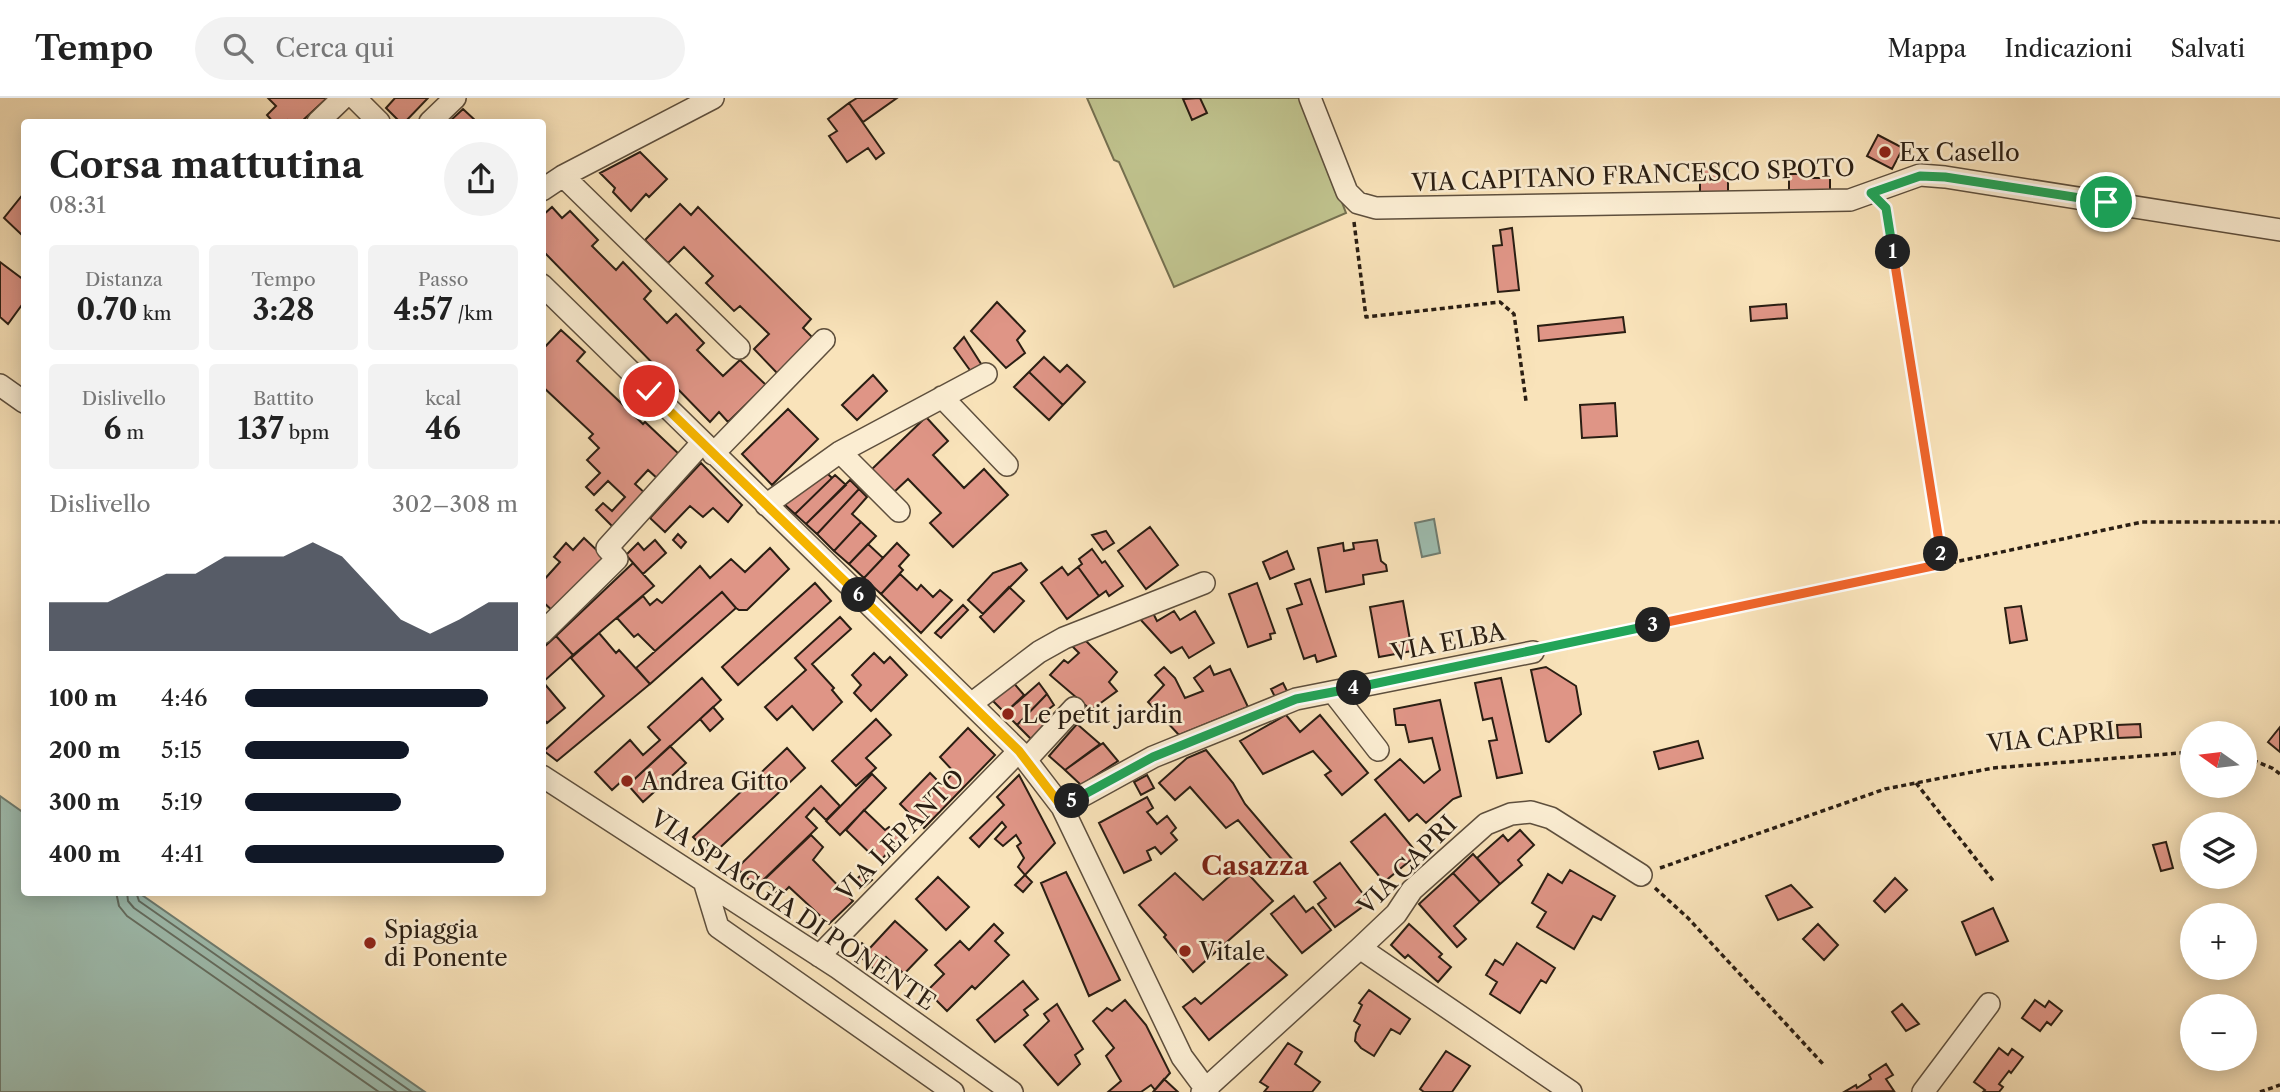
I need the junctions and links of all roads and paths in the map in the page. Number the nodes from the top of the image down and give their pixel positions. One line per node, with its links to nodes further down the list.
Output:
1 (455, 98): 7 (street)
2 (713, 98): 8 (street)
3 (1310, 98): 11 (street)
4 (357, 100): 5 (street); 6 (street)
5 (323, 119)
6 (376, 119)
7 (433, 119)
8 (563, 176): 9 (street); 15 (street)
9 (546, 187)
10 (1871, 193): 11 (street, VIA CAPITANO FRANCESCO SPOTO); 12 (street, VIA CAPITANO FRANCESCO SPOTO); 27 (path)
11 (1358, 204): 20 (path)
12 (2280, 230)
13 (546, 289): 21 (street)
14 (824, 340): 21 (street)
15 (739, 348)
16 (986, 374): 18 (street)
17 (0, 385): 19 (street)
18 (942, 397): 22 (street); 23 (street)
19 (21, 400)
20 (1526, 401)
21 (708, 449): 24 (street); 30 (street)
22 (840, 452): 24 (street); 25 (street)
23 (1007, 465)
24 (765, 505): 33 (street)
25 (899, 511)
26 (2280, 522): 27 (path)
27 (1942, 564): 31 (path)
28 (1204, 583): 33 (street)
29 (1146, 596): 33 (street)
30 (546, 629)
31 (1532, 652): 32 (street, VIA ELBA)
32 (1333, 692): 35 (street); 42 (street, VIA ELBA)
33 (967, 700): 37 (street)
34 (1074, 708): 37 (street, VIA LEPANTO)
35 (1378, 750)
36 (2180, 753): 41 (path, VIA CAPRI)
37 (1023, 755): 42 (street); 47 (street, VIA LEPANTO)
38 (2258, 762): 39 (path)
39 (2280, 774)
40 (546, 779): 44 (street, VIA SPIAGGIA DI PONENTE)
41 (1916, 783): 43 (path, VIA CAPRI); 45 (path)
42 (1062, 807): 51 (street)
43 (1641, 875): 46 (street, VIA CAPRI); 49 (path)
44 (705, 881): 47 (street, VIA SPIAGGIA DI PONENTE); 52 (street)
45 (1995, 883)
46 (1360, 948): 51 (street, VIA CAPRI); 54 (street, VIA CAPRI)
47 (819, 956): 53 (street, VIA SPIAGGIA DI PONENTE)
48 (1989, 1004): 55 (street)
49 (1823, 1064)
50 (2280, 1085): 56 (path)
51 (1205, 1091)
52 (954, 1092)
53 (1012, 1092)
54 (1571, 1092)
55 (1923, 1092)
56 (2260, 1092)

